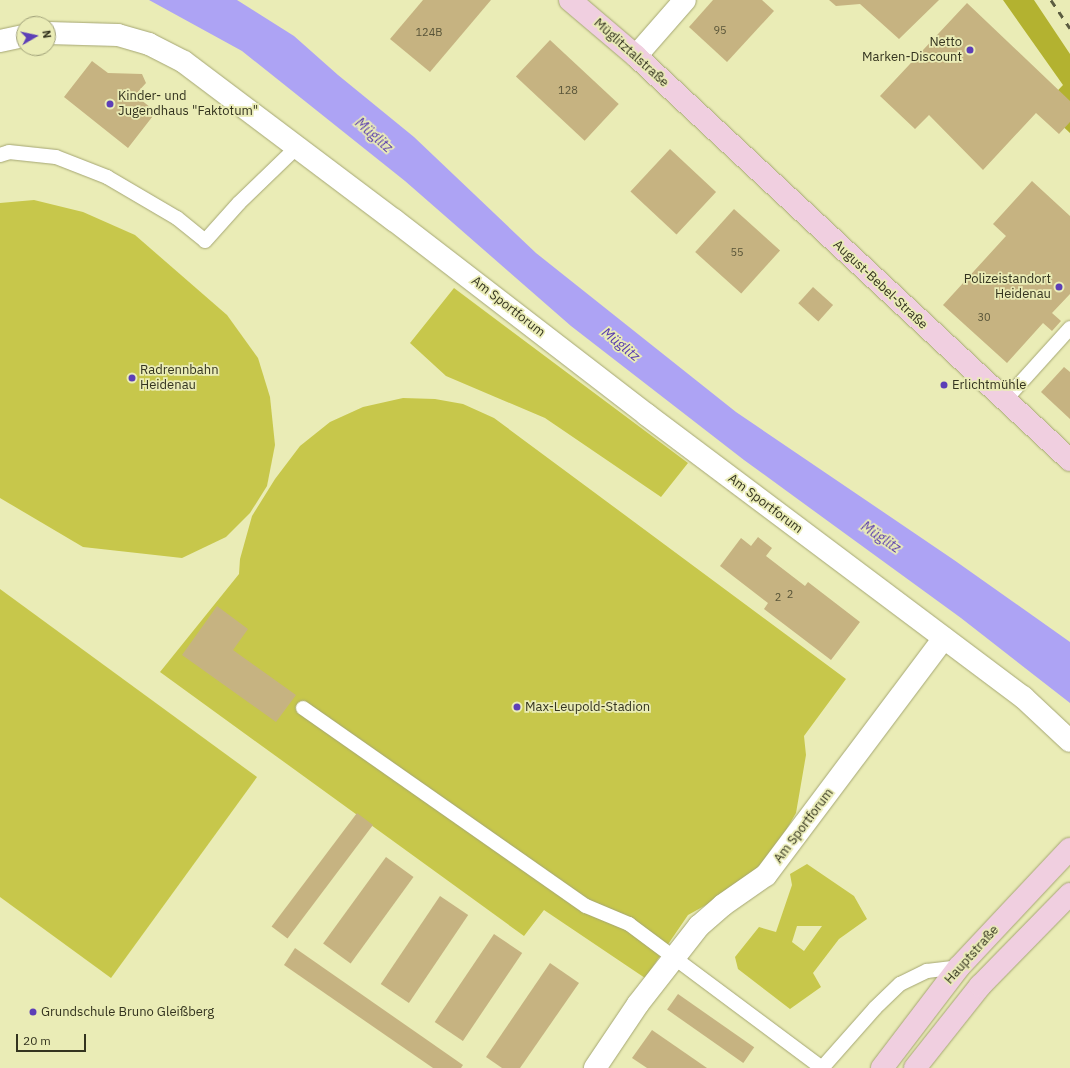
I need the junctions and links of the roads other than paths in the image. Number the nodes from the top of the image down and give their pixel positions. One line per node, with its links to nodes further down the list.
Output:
1 (570, 0): 6 (main road, Müglitztalstraße)
2 (685, 0): 6 (street)
3 (56, 33): 8 (street, Am Sportforum)
4 (16, 38): 5 (street)
5 (0, 41)
6 (636, 56): 7 (main road, Müglitztalstraße)
7 (691, 108): 11 (main road, August-Bebel-Straße)
8 (296, 147): 9 (lane); 13 (street, Am Sportforum)
9 (0, 155)
10 (1070, 328): 11 (lane)
11 (1004, 400): 12 (main road, August-Bebel-Straße)
12 (1070, 460)
13 (944, 638): 15 (street, Am Sportforum); 18 (street, Am Sportforum)
14 (303, 708): 18 (lane)
15 (1070, 740)
16 (1070, 849): 19 (main road, Hauptstraße)
17 (1070, 894): 23 (main road, Hauptstraße)
18 (674, 956): 20 (street, Am Sportforum); 21 (lane)
19 (959, 967): 21 (lane); 22 (main road, Hauptstraße)
20 (595, 1068)
21 (822, 1068)
22 (882, 1068)
23 (915, 1068)

